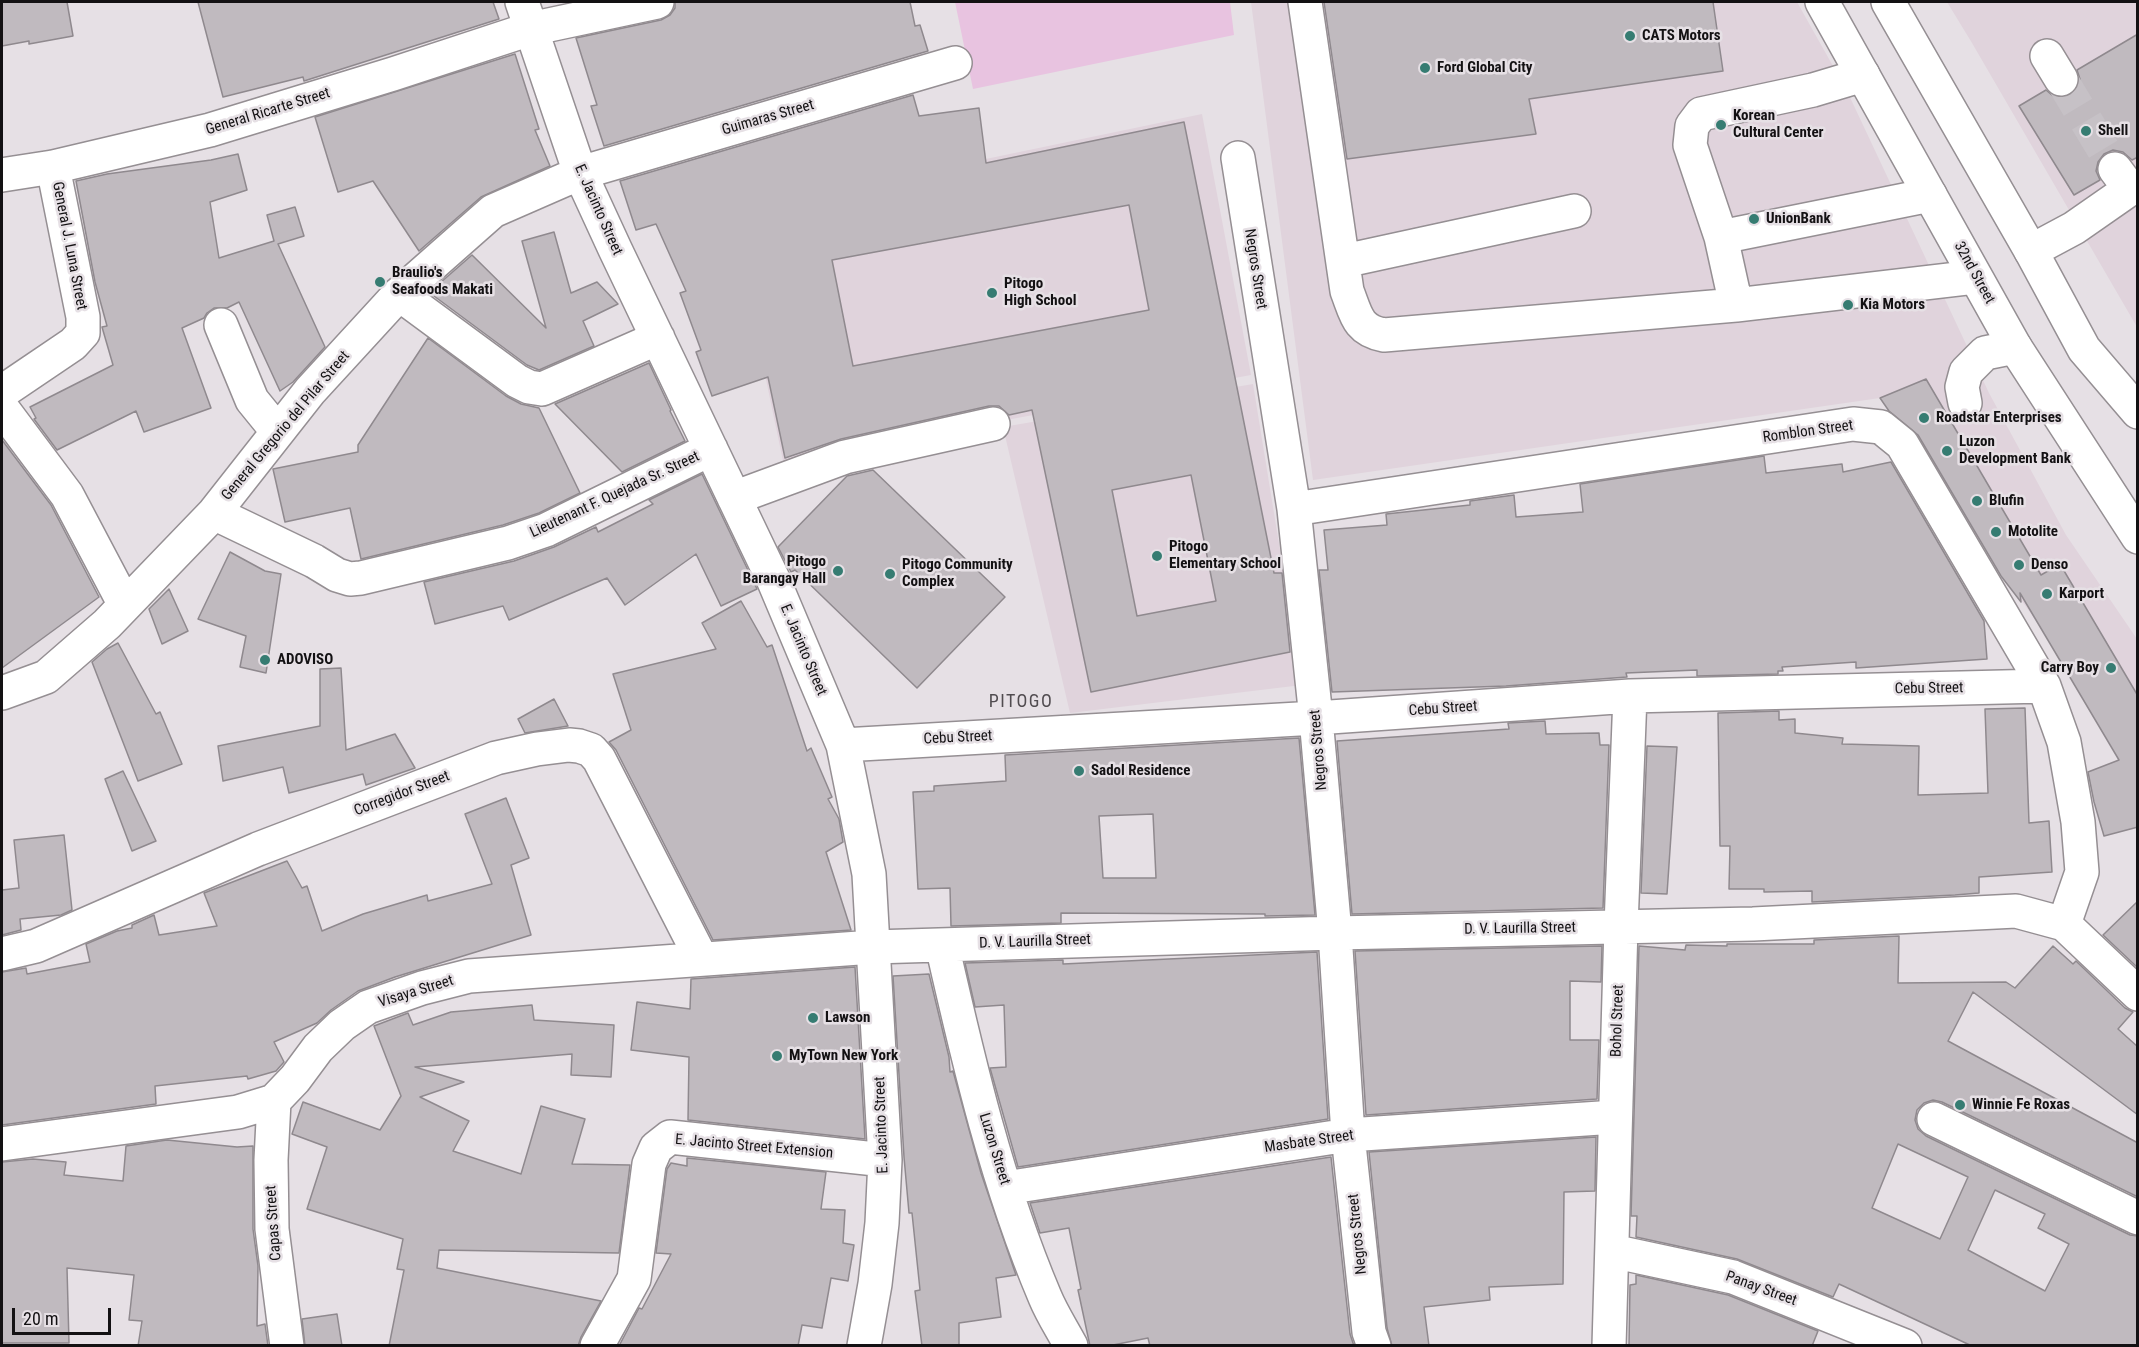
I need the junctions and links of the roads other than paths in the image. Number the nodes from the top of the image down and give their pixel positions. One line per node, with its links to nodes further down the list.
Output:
1 (657, 2): 5 (street, General Ricarte Street)
2 (1305, 2): 17 (street)
3 (1822, 2): 7 (street, 32nd Street)
4 (1888, 2): 16 (street)
5 (526, 15): 9 (street, General Ricarte Street); 11 (street, E. Jacinto Street)
6 (955, 63): 11 (street, Guimaras Street)
7 (1863, 75): 13 (street, 32nd Street); 15 (street)
8 (1238, 158): 34 (street, Negros Street)
9 (53, 167): 12 (street, General Ricarte Street); 25 (street, General J. Luna Street)
10 (2115, 169): 16 (street)
11 (580, 172): 19 (street, General Gregorio del Pilar Street); 22 (street, E. Jacinto Street)
12 (2, 175)
13 (1930, 195): 15 (street); 18 (street, 32nd Street)
14 (1574, 211): 17 (street)
15 (1721, 237): 20 (street)
16 (2031, 251): 24 (street)
17 (1344, 261): 20 (street)
18 (1976, 277): 20 (street); 23 (street, 32nd Street)
19 (399, 294): 22 (street); 30 (street, General Gregorio del Pilar Street)
20 (1736, 305)
21 (221, 325): 30 (street)
22 (658, 339): 32 (street, E. Jacinto Street)
23 (2015, 346): 26 (street); 36 (street, 32nd Street)
24 (2084, 349): 28 (street); 31 (street)
25 (2, 392)
26 (1965, 403)
27 (2, 408): 37 (street)
28 (2138, 412)
29 (993, 424): 33 (street)
30 (278, 432): 35 (street, General Gregorio del Pilar Street)
31 (2138, 438)
32 (711, 449): 33 (street, E. Jacinto Street); 35 (street, Lieutenant F. Quejada Sr. Street)
33 (734, 498): 42 (street, E. Jacinto Street)
34 (1294, 509): 38 (street, Romblon Street); 41 (street, Negros Street)
35 (214, 513): 37 (street, General Gregorio del Pilar Street)
36 (2138, 537)
37 (125, 605): 39 (street, General Gregorio del Pilar Street)
38 (2044, 686): 40 (street, Cebu Street); 43 (street, Romblon Street)
39 (2, 693)
40 (1630, 696): 41 (street, Cebu Street); 44 (street, Bohol Street)
41 (1316, 718): 42 (street, Cebu Street); 45 (street, Negros Street)
42 (843, 745): 47 (street, E. Jacinto Street)
43 (2064, 924): 44 (street, D. V. Laurilla Street); 50 (street, D. V. Laurilla Street)
44 (1621, 926): 45 (street, D. V. Laurilla Street); 52 (street, Bohol Street)
45 (1335, 933): 46 (street, D. V. Laurilla Street); 54 (street, Negros Street)
46 (942, 945): 47 (street, D. V. Laurilla Street); 57 (street, Luzon Street)
47 (873, 947): 49 (street, Visaya Street); 56 (street, E. Jacinto Street)
48 (2, 954): 49 (street, Corregidor Street)
49 (701, 958): 51 (street, Visaya Street)
50 (2138, 994)
51 (274, 1101): 55 (street, Visaya Street); 60 (street, Capas Street)
52 (1616, 1117): 54 (street, Masbate Street); 59 (street, Bohol Street)
53 (1935, 1119): 58 (street)
54 (1348, 1135): 57 (street, Masbate Street); 64 (street, Negros Street)
55 (2, 1144)
56 (885, 1160): 61 (street, E. Jacinto Street Extension); 62 (street, E. Jacinto Street)
57 (1005, 1188): 63 (street, Luzon Street)
58 (2138, 1218)
59 (1612, 1251): 65 (street, Bohol Street); 66 (street, Panay Street)
60 (287, 1346)
61 (597, 1346)
62 (864, 1346)
63 (1071, 1346)
64 (1374, 1346)
65 (1609, 1346)
66 (1905, 1346)

